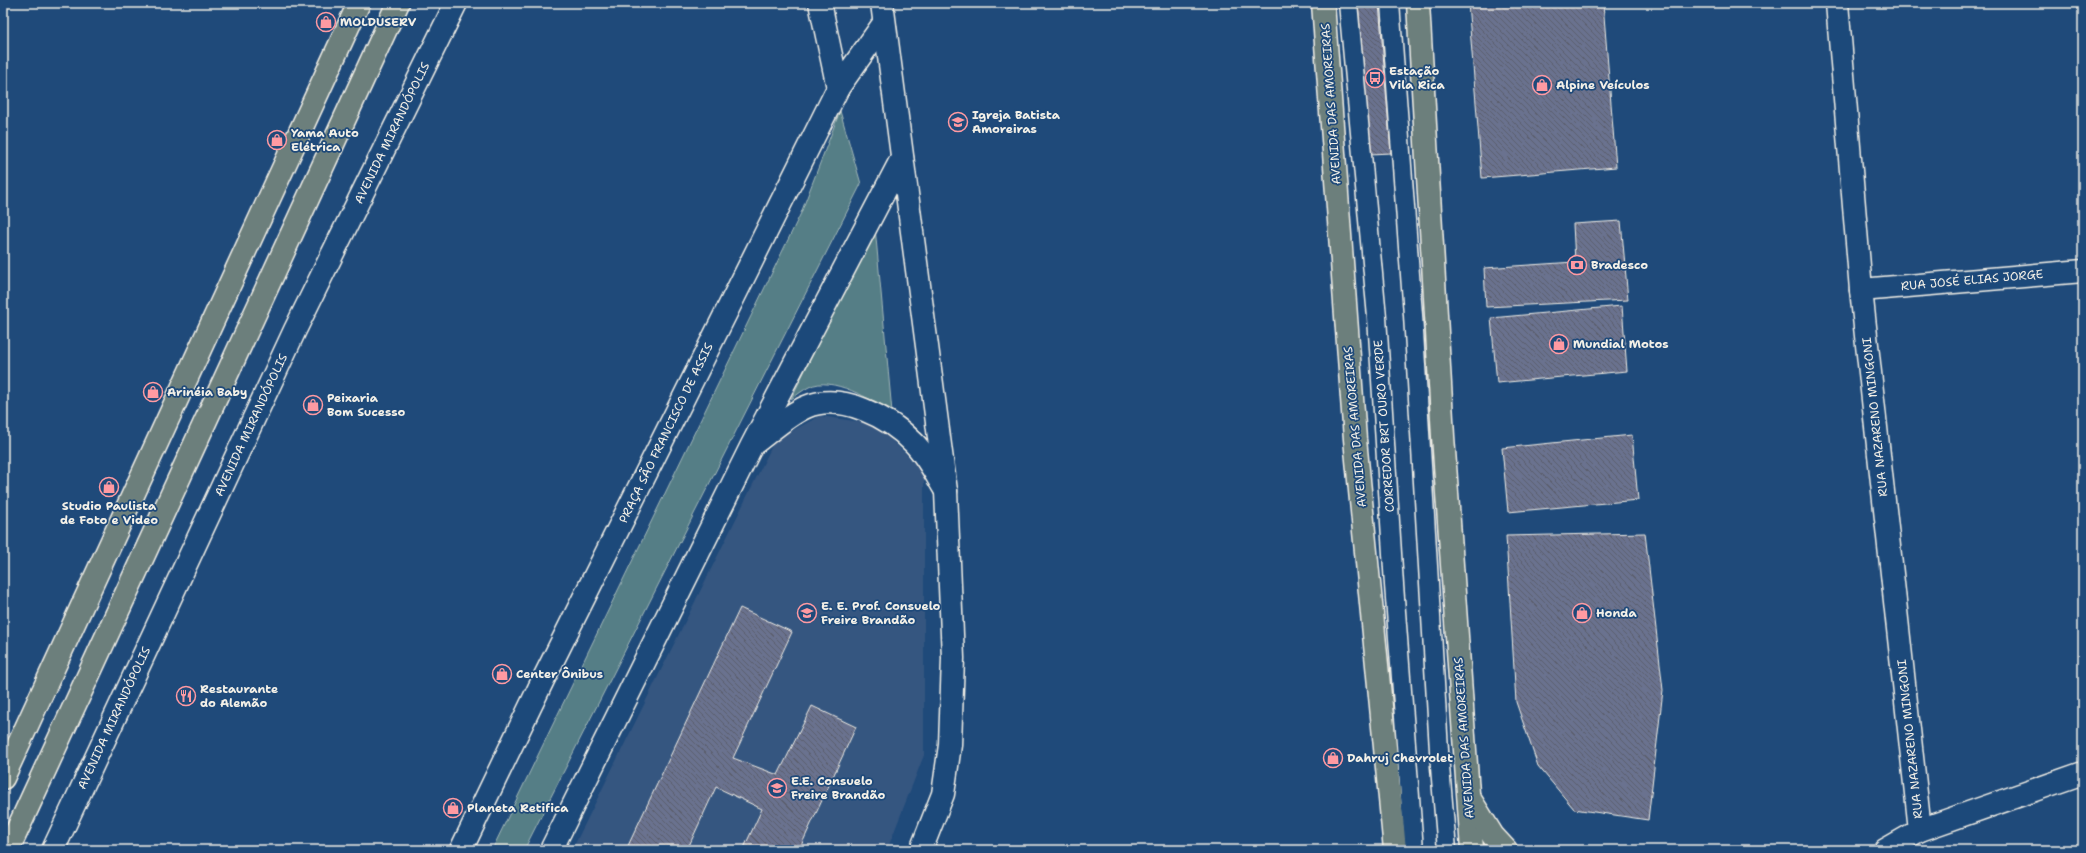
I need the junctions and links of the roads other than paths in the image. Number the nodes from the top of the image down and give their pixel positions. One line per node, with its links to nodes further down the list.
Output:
1 (358, 3): 18 (main road)
2 (398, 3): 22 (main road)
3 (456, 3): 23 (street, AVENIDA MIRANDÓPOLIS)
4 (820, 3): 11 (street)
5 (1323, 3): 20 (main road, AVENIDA DAS AMOREIRAS)
6 (1348, 3): 29 (lane, CORREDOR BRT OURO VERDE)
7 (1390, 3): 30 (lane)
8 (1418, 3): 19 (main road, AVENIDA DAS AMOREIRAS)
9 (1837, 3): 14 (street, RUA NAZARENO MINGONI)
10 (883, 13): 11 (street, PRAÇA SÃO FRANCISCO DE ASSIS); 12 (street)
11 (838, 88): 24 (street, PRAÇA SÃO FRANCISCO DE ASSIS)
12 (902, 158): 15 (street); 16 (street)
13 (2083, 271): 14 (street, RUA JOSÉ ELIAS JORGE)
14 (1861, 290): 21 (street, RUA NAZARENO MINGONI)
15 (752, 445): 16 (street); 25 (street)
16 (946, 491): 26 (street)
17 (2083, 773): 21 (street)
18 (3, 778)
19 (1469, 798): 31 (main road, AVENIDA DAS AMOREIRAS); 32 (main road)
20 (1392, 814): 27 (main road); 28 (main road, AVENIDA DAS AMOREIRAS)
21 (1920, 830): 33 (street)
22 (8, 850)
23 (53, 850)
24 (461, 850)
25 (551, 850)
26 (921, 850)
27 (1385, 850)
28 (1395, 850)
29 (1414, 850)
30 (1447, 850)
31 (1472, 850)
32 (1506, 850)
33 (1884, 850)

